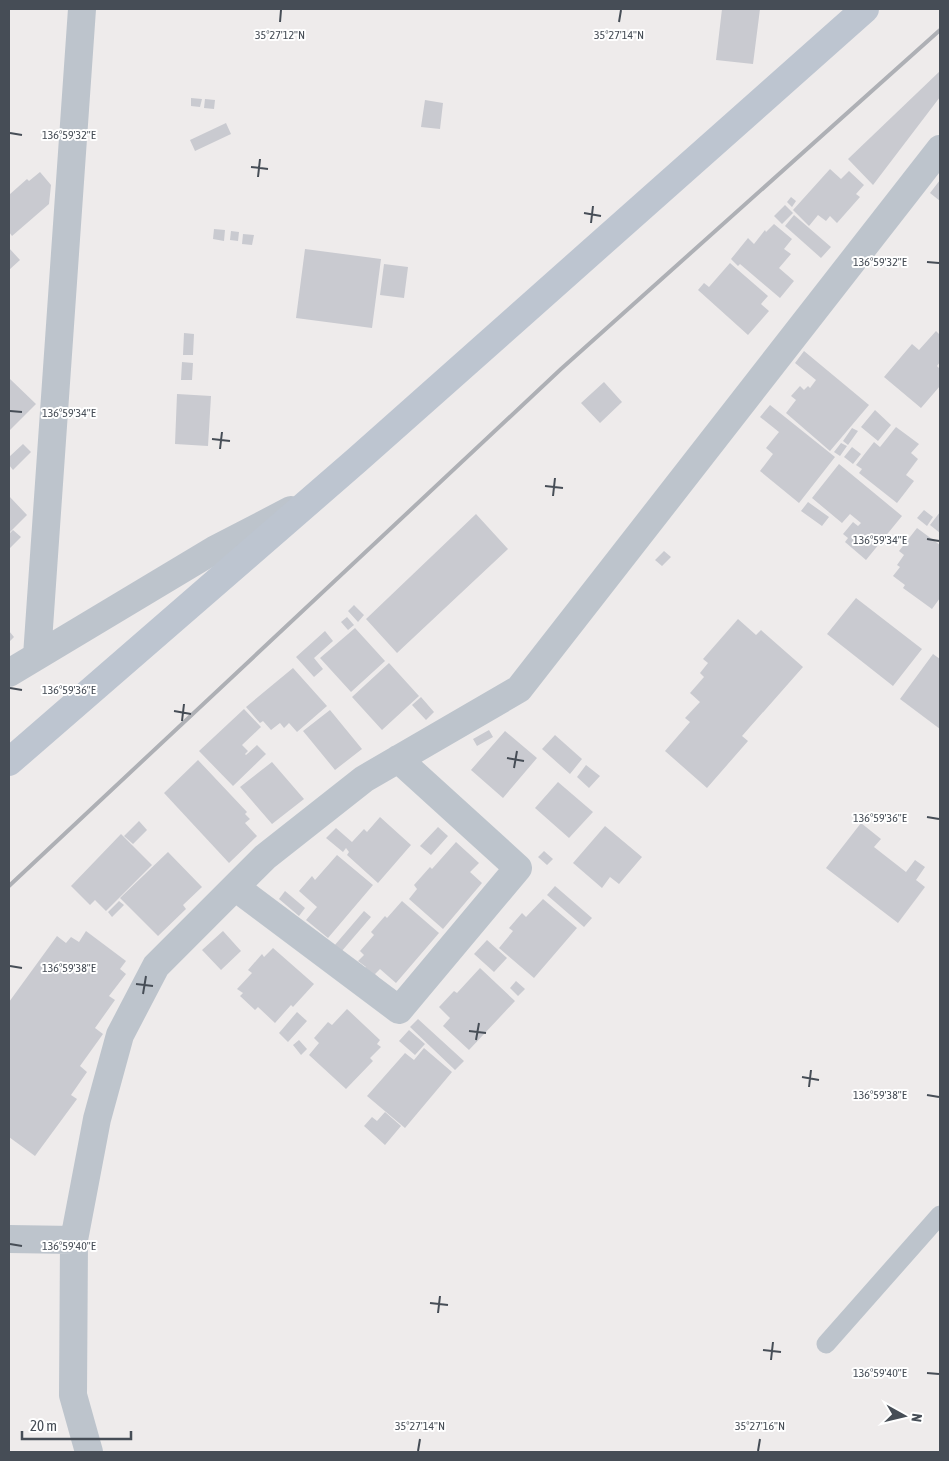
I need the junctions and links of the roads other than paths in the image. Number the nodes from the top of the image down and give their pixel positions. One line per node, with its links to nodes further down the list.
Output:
1 (82, 9): 5 (street)
2 (865, 9): 4 (street)
3 (940, 149): 7 (street)
4 (314, 498): 5 (street); 8 (street)
5 (37, 656): 6 (street)
6 (9, 673)
7 (398, 759): 9 (street); 9 (street)
8 (9, 762)
9 (235, 887): 12 (street)
10 (940, 1215): 13 (lane)
11 (9, 1239): 12 (street)
12 (74, 1240): 14 (street)
13 (826, 1344)
14 (89, 1452)

